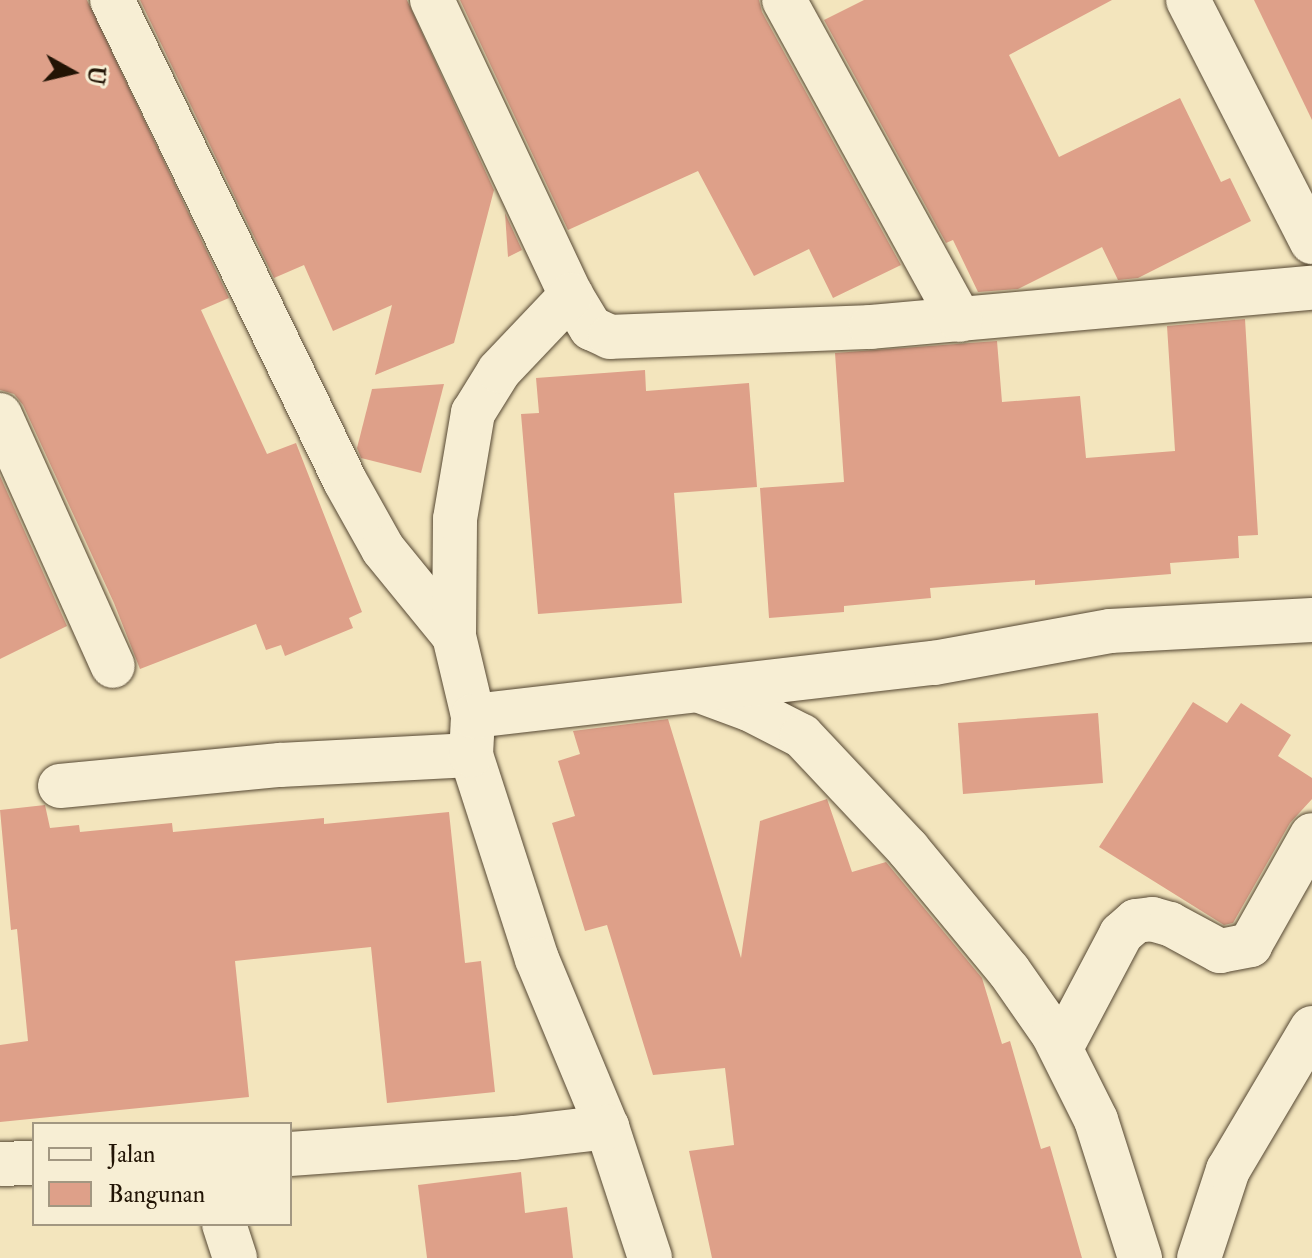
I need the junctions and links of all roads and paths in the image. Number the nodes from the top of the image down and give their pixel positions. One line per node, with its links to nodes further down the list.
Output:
1 (112, 0): 11 (street)
2 (432, 0): 7 (street)
3 (784, 0): 8 (street)
4 (1188, 0): 5 (street)
5 (1312, 242)
6 (1312, 288): 8 (street)
7 (571, 295): 8 (street); 11 (street)
8 (960, 320)
9 (0, 415): 12 (street)
10 (1312, 620): 13 (street)
11 (454, 636): 14 (street)
12 (113, 666)
13 (693, 689): 14 (street); 18 (street)
14 (472, 736): 15 (street); 19 (street)
15 (60, 786)
16 (1312, 835): 18 (street)
17 (1312, 1028): 27 (street)
18 (1061, 1048): 26 (street)
19 (607, 1127): 20 (street); 25 (street)
20 (292, 1154)
21 (32, 1163): 22 (street)
22 (0, 1164)
23 (225, 1226): 24 (street)
24 (235, 1258)
25 (650, 1258)
26 (1140, 1258)
27 (1199, 1258)

